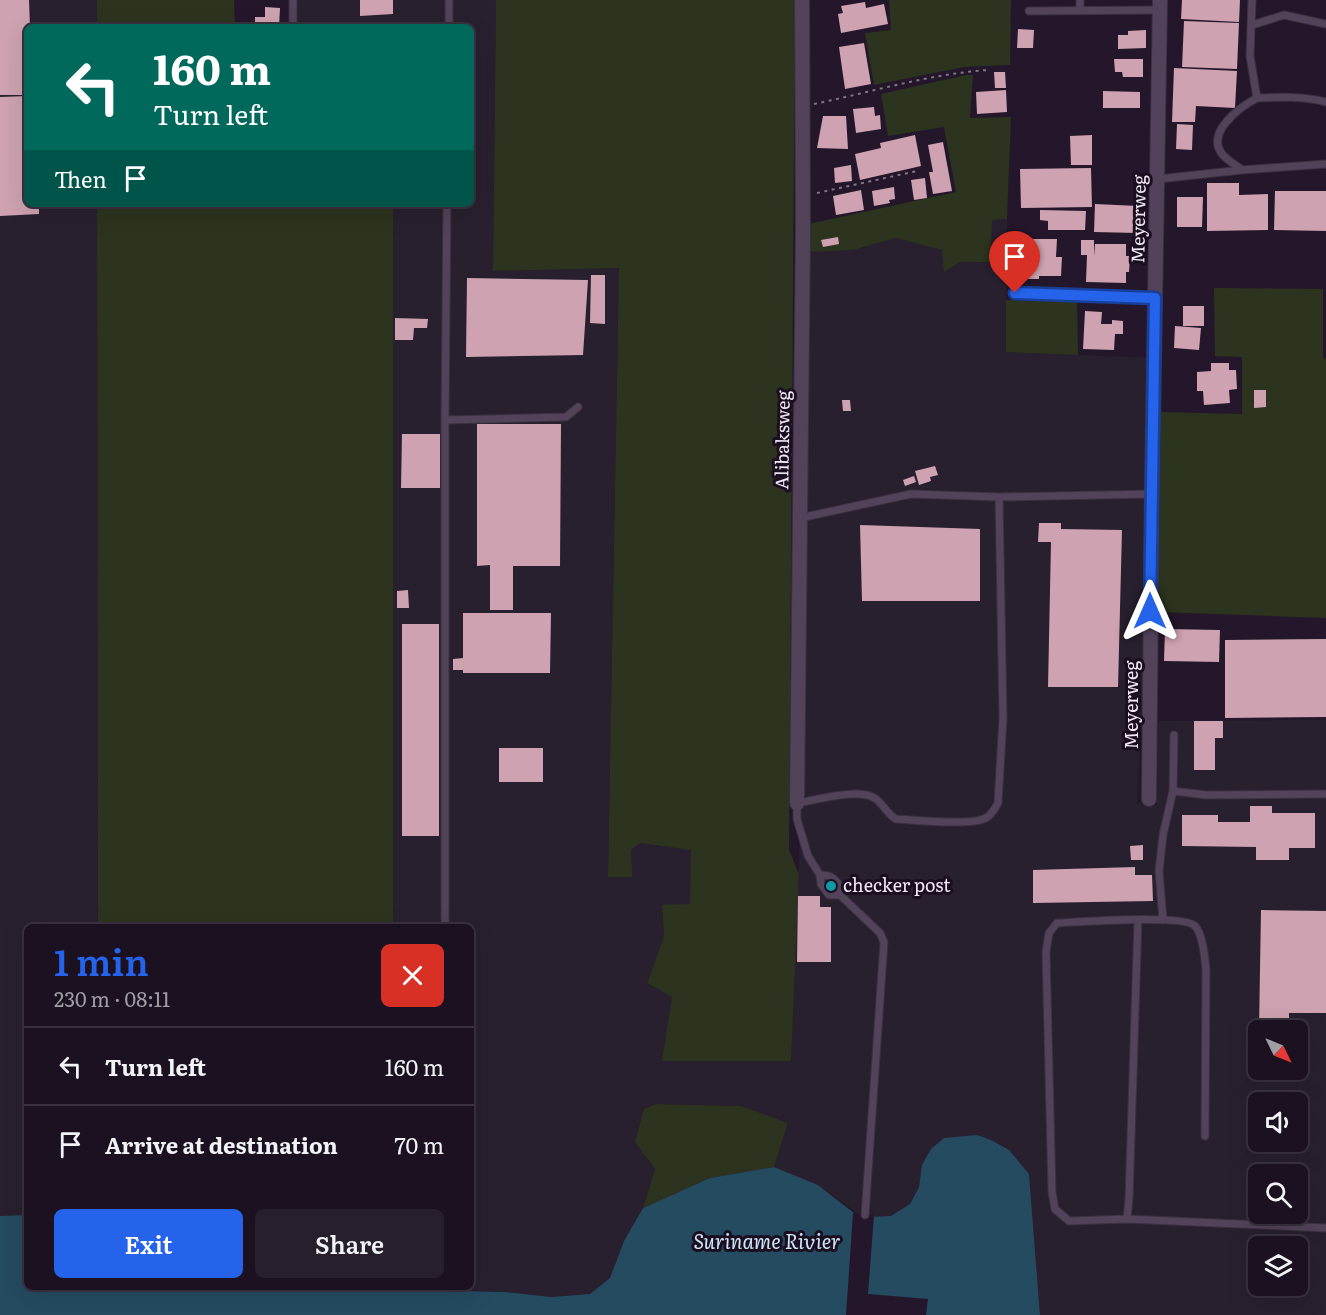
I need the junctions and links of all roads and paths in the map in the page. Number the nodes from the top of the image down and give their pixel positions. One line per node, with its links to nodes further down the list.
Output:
1 (293, 0): 11 (lane)
2 (449, 0): 12 (lane)
3 (802, 0): 18 (street, Alibaksweg)
4 (1080, 0): 9 (lane)
5 (1134, 0): 10 (lane)
6 (1252, 0): 14 (lane)
7 (1161, 5): 10 (lane); 22 (street, Meyerweg)
8 (1029, 10): 9 (lane)
9 (1080, 10): 10 (lane)
10 (1133, 10)
11 (293, 24)
12 (449, 24)
13 (1326, 24): 14 (lane)
14 (1252, 25): 16 (lane)
15 (988, 70): 18 (path)
16 (1257, 98): 17 (lane); 20 (lane)
17 (1326, 102)
18 (802, 106): 23 (street, Alibaksweg)
19 (1326, 164): 20 (lane)
20 (1242, 170): 22 (lane)
21 (917, 171): 23 (path)
22 (1158, 179): 26 (street, Meyerweg)
23 (802, 196): 31 (street, Alibaksweg)
24 (447, 207): 28 (lane)
25 (1015, 293): 26 (lane)
26 (1155, 298): 29 (street, Meyerweg)
27 (578, 407): 28 (lane)
28 (445, 420): 41 (lane)
29 (1151, 494): 30 (lane); 35 (street, Meyerweg)
30 (999, 497): 31 (lane); 36 (lane)
31 (800, 518): 36 (street, Alibaksweg)
32 (1174, 735): 33 (lane)
33 (1173, 791): 34 (lane); 40 (lane)
34 (1326, 794)
35 (1149, 799)
36 (797, 803): 37 (lane, Alibaksweg)
37 (820, 875): 38 (lane, Alibaksweg); 38 (lane)
38 (840, 895): 43 (lane)
39 (1138, 920): 40 (lane); 44 (lane); 44 (lane)
40 (1162, 920): 42 (lane)
41 (445, 924)
42 (1205, 1136)
43 (866, 1215)
44 (1127, 1219): 45 (lane)
45 (1326, 1228)

